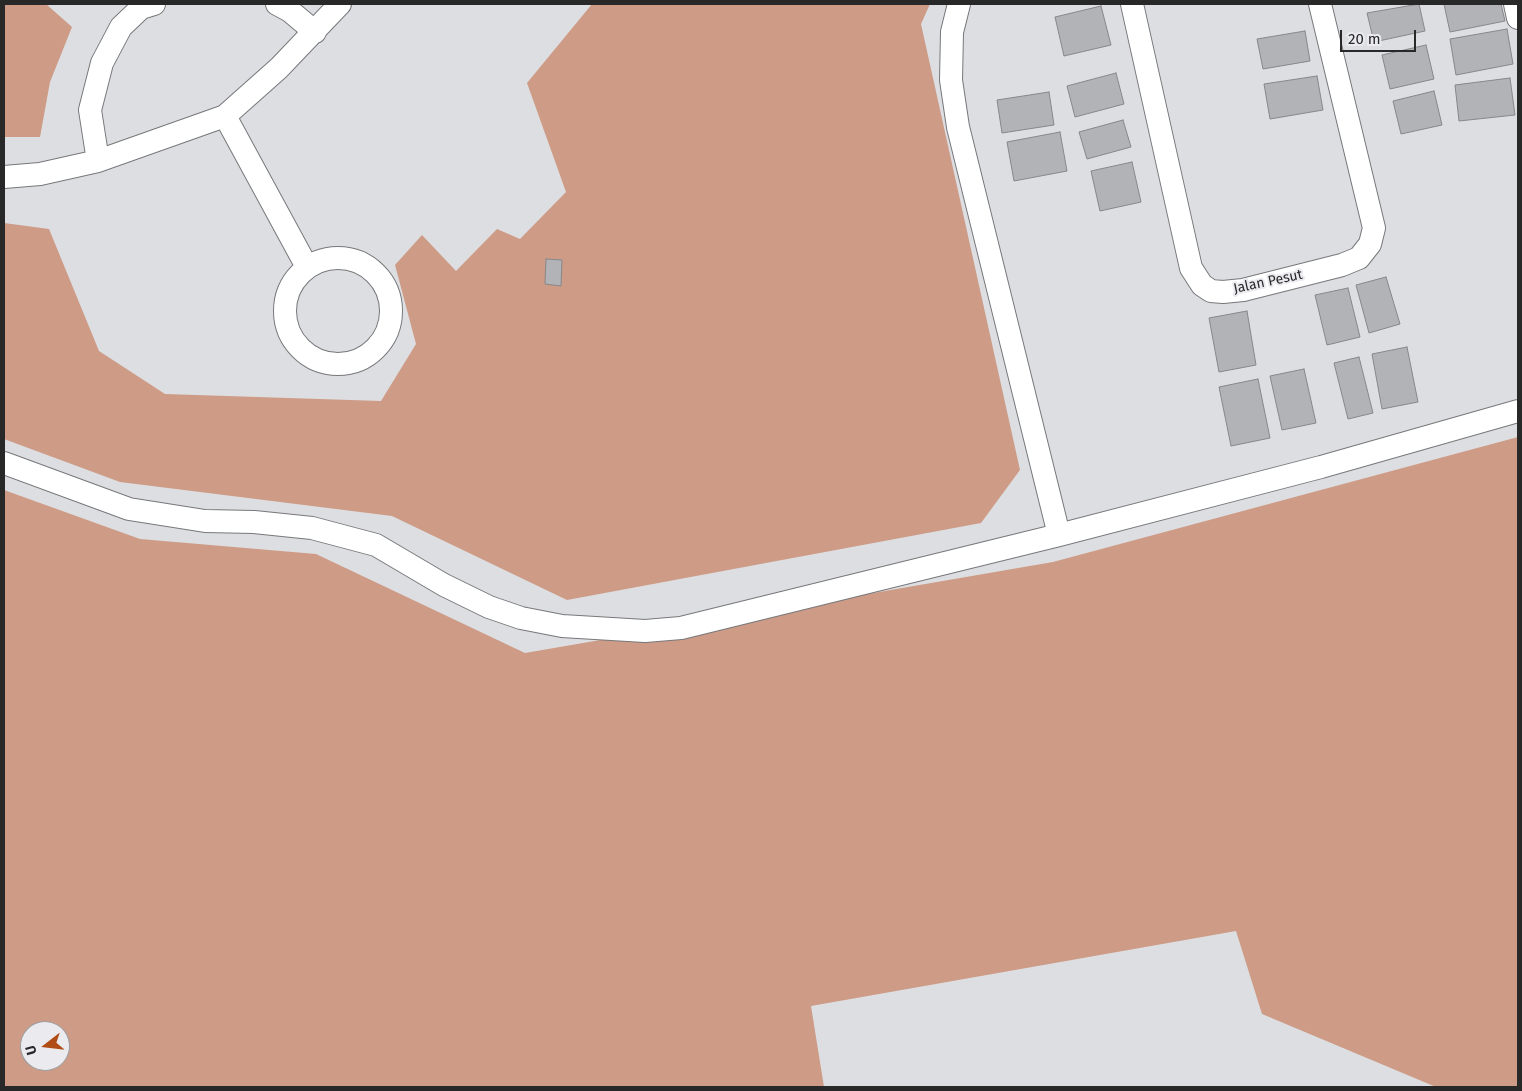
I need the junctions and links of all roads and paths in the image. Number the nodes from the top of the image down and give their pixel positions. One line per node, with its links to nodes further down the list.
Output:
1 (154, 4): 11 (street)
2 (277, 4): 9 (street)
3 (340, 4): 9 (street)
4 (958, 4): 16 (street)
5 (1132, 4): 6 (street, Jalan Pesut)
6 (1320, 4)
7 (1515, 4): 8 (street)
8 (1518, 18)
9 (315, 32): 10 (street)
10 (225, 116): 11 (street); 13 (street)
11 (98, 161): 12 (street)
12 (4, 177)
13 (307, 267): 13 (street)
14 (1518, 411): 16 (street)
15 (4, 463): 16 (street)
16 (1059, 535)

